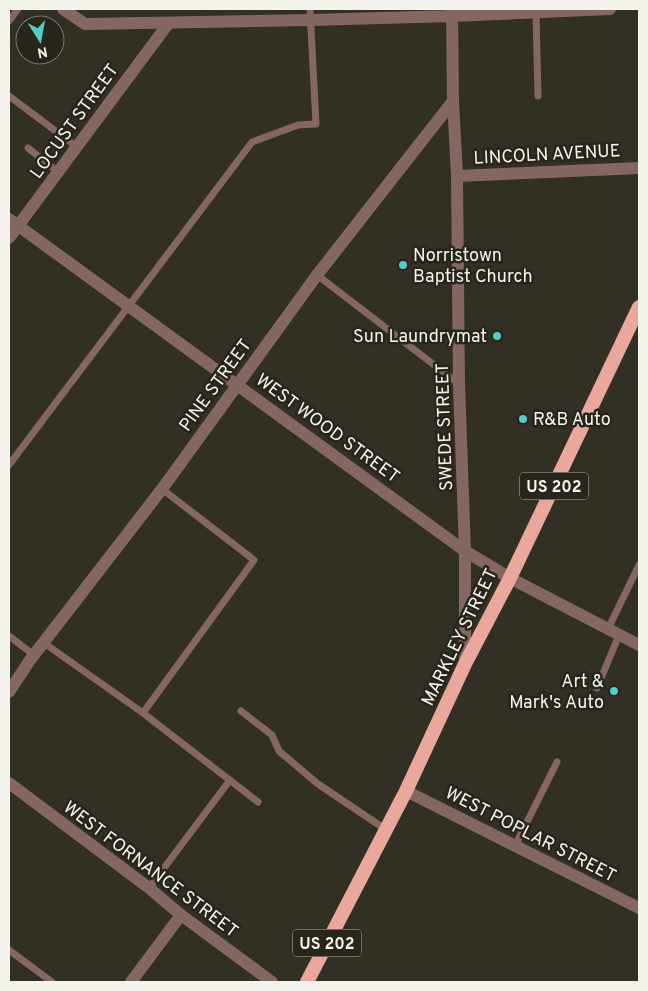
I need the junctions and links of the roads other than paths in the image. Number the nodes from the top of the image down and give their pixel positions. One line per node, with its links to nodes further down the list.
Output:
1 (18, 9): 7 (lane)
2 (64, 9): 8 (street)
3 (603, 9): 5 (street)
4 (453, 12): 5 (street); 6 (street); 11 (street, SWEDE STREET)
5 (536, 13): 10 (lane)
6 (310, 15): 8 (street); 20 (lane)
7 (9, 22)
8 (168, 24): 12 (street, LOCUST STREET)
9 (9, 96): 12 (lane)
10 (538, 96)
11 (453, 101): 16 (street, SWEDE STREET); 19 (street, PINE STREET)
12 (77, 147): 15 (street, LOCUST STREET)
13 (28, 148): 15 (lane)
14 (639, 168): 16 (street, LINCOLN AVENUE)
15 (58, 172): 17 (street, LOCUST STREET)
16 (457, 176): 23 (street, SWEDE STREET)
17 (14, 222): 18 (street, LOCUST STREET); 20 (street, WEST WOOD STREET)
18 (9, 238)
19 (317, 275): 22 (street, PINE STREET); 23 (lane)
20 (129, 306): 22 (street, WEST WOOD STREET); 24 (lane)
21 (639, 307): 28 (highway, MARKLEY STREET / US 202)
22 (238, 384): 25 (street, PINE STREET); 26 (street, WEST WOOD STREET)
23 (459, 384): 26 (street, SWEDE STREET)
24 (9, 465)
25 (162, 489): 31 (street, PINE STREET); 38 (lane)
26 (465, 551): 28 (street, WEST WOOD STREET); 34 (street, SWEDE STREET)
27 (639, 565): 29 (lane)
28 (510, 578): 29 (street, WEST WOOD STREET); 34 (highway, MARKLEY STREET / US 202)
29 (613, 632): 32 (street, WEST WOOD STREET); 35 (lane)
30 (9, 636): 33 (lane)
31 (44, 643): 33 (street, PINE STREET); 38 (lane)
32 (639, 645)
33 (34, 655): 36 (street, PINE STREET)
34 (465, 664): 42 (highway, MARKLEY STREET / US 202)
35 (596, 688)
36 (9, 692)
37 (242, 711): 44 (lane)
38 (143, 713): 40 (lane)
39 (557, 762): 45 (lane)
40 (230, 780): 43 (lane); 46 (lane)
41 (9, 783): 46 (street, WEST FORNANCE STREET)
42 (406, 791): 44 (highway, MARKLEY STREET / US 202); 45 (street, WEST POPLAR STREET)
43 (258, 802)
44 (385, 829): 53 (highway, MARKLEY STREET / US 202)
45 (516, 846): 47 (street, WEST POPLAR STREET)
46 (149, 888): 48 (street, WEST FORNANCE STREET)
47 (639, 908)
48 (181, 915): 51 (street); 52 (street, WEST FORNANCE STREET)
49 (9, 950): 50 (lane)
50 (52, 982)
51 (131, 982)
52 (272, 982)
53 (307, 982)

